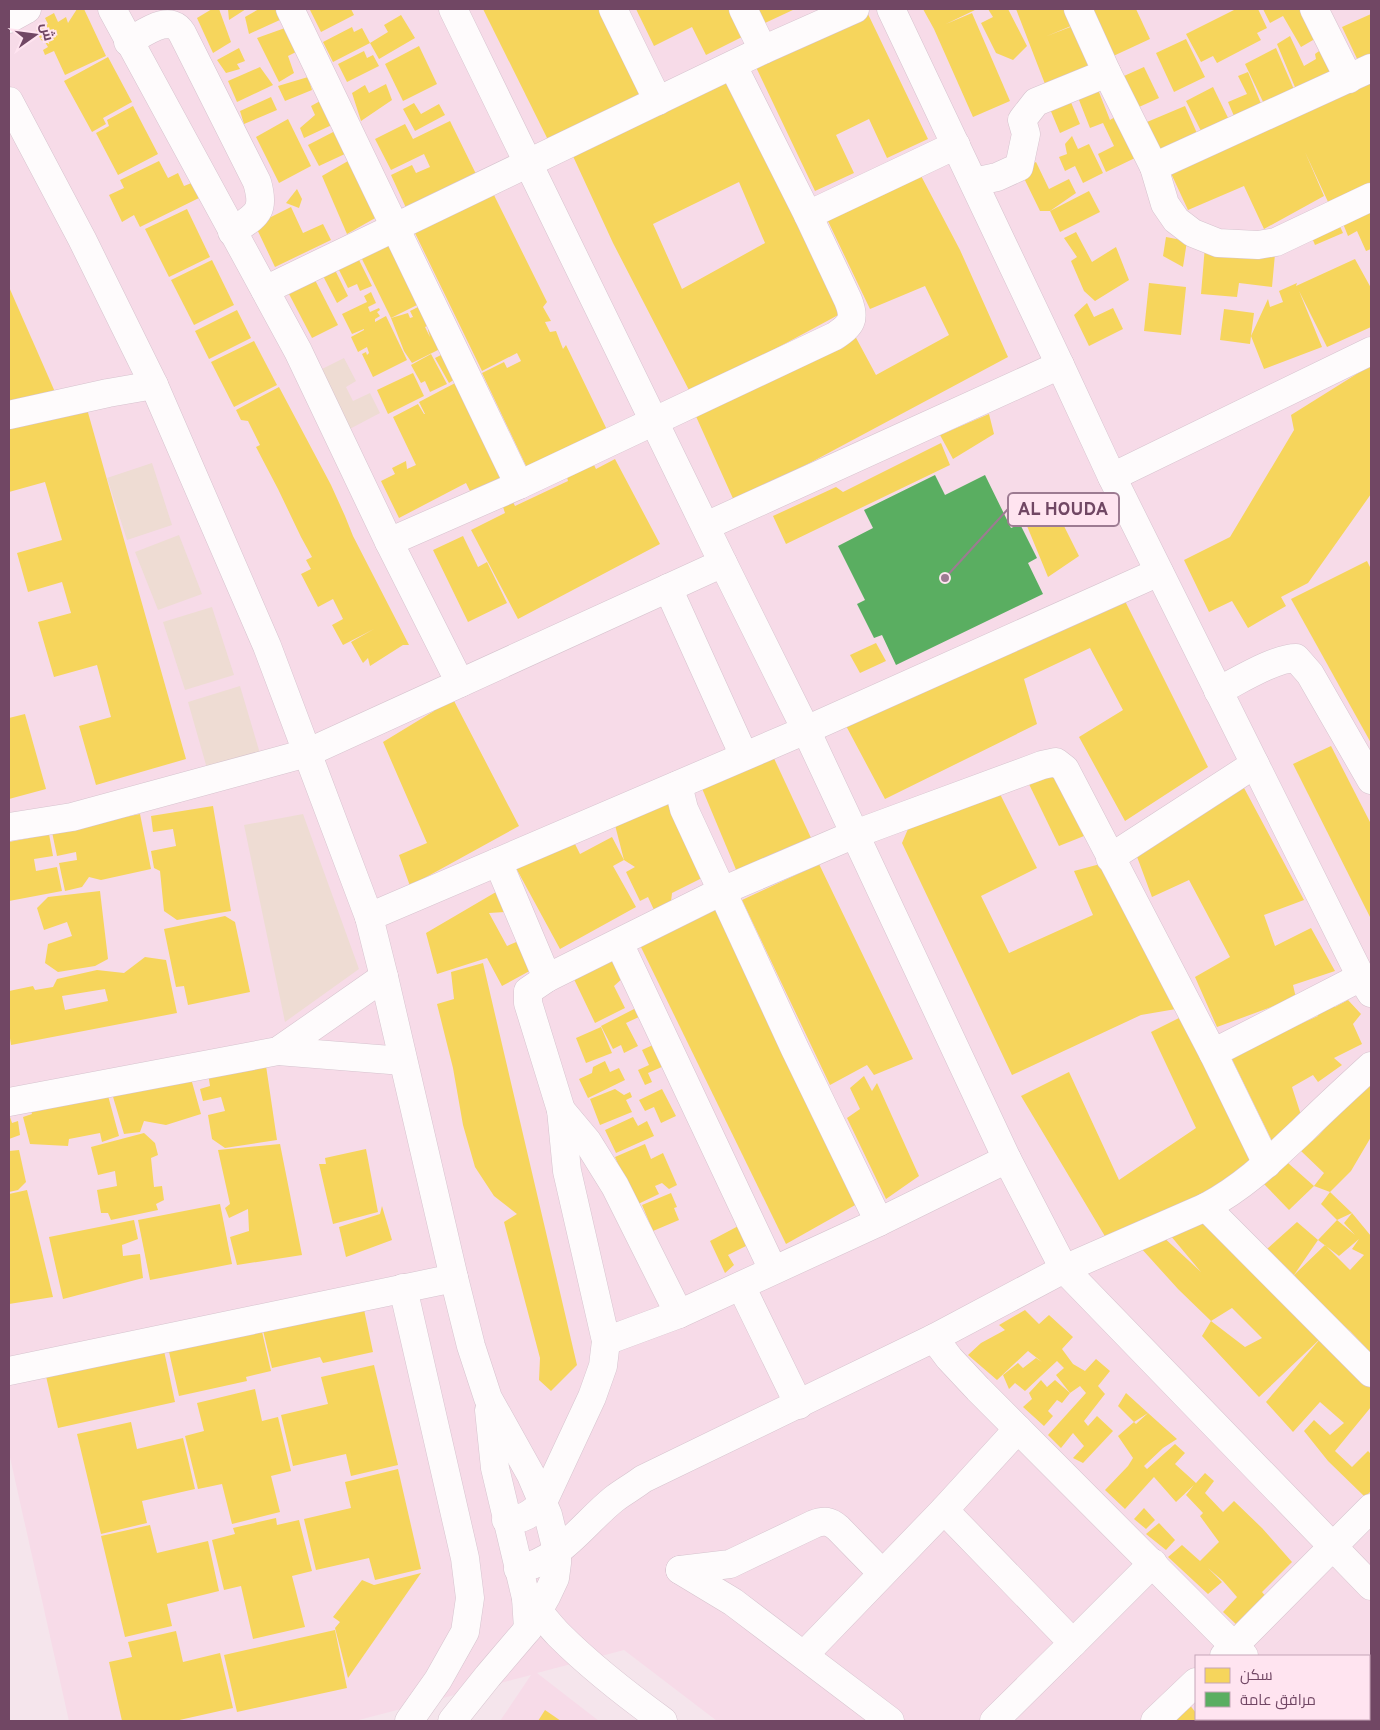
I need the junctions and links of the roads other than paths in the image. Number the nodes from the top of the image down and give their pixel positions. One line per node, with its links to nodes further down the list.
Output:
1 (28, 9): 11 (street)
2 (112, 9): 12 (street)
3 (290, 9): 25 (street)
4 (453, 9): 20 (street)
5 (613, 9): 18 (street)
6 (743, 9): 13 (street)
7 (854, 9): 13 (street)
8 (891, 9): 19 (street)
9 (1078, 9): 15 (street)
10 (1314, 9): 16 (street)
11 (9, 20)
12 (128, 42): 26 (street); 26 (street)
13 (763, 50): 14 (street)
14 (733, 66): 18 (street); 24 (street)
15 (1107, 73): 21 (street); 22 (street)
16 (1360, 74): 21 (street)
17 (9, 101): 30 (street)
18 (658, 101): 20 (street)
19 (956, 145): 22 (street); 24 (street)
20 (529, 163): 25 (street); 32 (street)
21 (1154, 167): 23 (street)
22 (974, 182): 29 (street)
23 (1371, 197)
24 (808, 215): 32 (street)
25 (395, 226): 27 (street); 34 (street)
26 (232, 232): 27 (street)
27 (265, 290): 36 (street)
28 (1371, 351): 33 (street)
29 (1060, 365): 33 (street); 35 (street)
30 (154, 386): 31 (street); 43 (street)
31 (9, 415)
32 (654, 422): 34 (street); 35 (street)
33 (1112, 478): 38 (street)
34 (519, 485): 36 (street)
35 (706, 526): 37 (street)
36 (389, 542): 40 (street)
37 (722, 563): 39 (street); 42 (street)
38 (1159, 572): 41 (street); 42 (street)
39 (668, 588): 40 (street); 44 (street)
40 (460, 683): 43 (street)
41 (1218, 691): 45 (street); 46 (street)
42 (806, 730): 44 (street); 49 (street)
43 (307, 752): 48 (street); 53 (street)
44 (744, 756): 47 (street)
45 (1255, 764): 50 (street); 57 (street)
46 (1371, 780)
47 (678, 785): 51 (street); 52 (street)
48 (9, 827)
49 (855, 834): 50 (street); 52 (street); 64 (street)
50 (1110, 858): 59 (street)
51 (498, 862): 53 (street); 56 (street)
52 (722, 891): 54 (street); 67 (street)
53 (368, 917): 55 (street)
54 (619, 943): 56 (street); 68 (street)
55 (384, 977): 58 (street); 60 (street)
56 (547, 978): 63 (street)
57 (1366, 985): 59 (street)
58 (278, 1051): 60 (street); 62 (street)
59 (1213, 1053): 65 (street)
60 (404, 1060): 70 (street)
61 (1371, 1066): 65 (street)
62 (9, 1102)
63 (560, 1110): 73 (street); 75 (street)
64 (1008, 1159): 67 (street); 69 (street)
65 (1268, 1164): 66 (street)
66 (1206, 1207): 69 (street); 77 (street)
67 (879, 1222): 68 (street)
68 (773, 1270): 71 (street)
69 (1064, 1270): 74 (street); 85 (street)
70 (454, 1278): 72 (street); 78 (street)
71 (742, 1286): 73 (street); 79 (street)
72 (403, 1288): 76 (street); 96 (street)
73 (679, 1314): 75 (street)
74 (934, 1338): 79 (street); 80 (street)
75 (606, 1341): 81 (street)
76 (9, 1371)
77 (1371, 1373)
78 (488, 1398): 81 (street); 84 (street)
79 (799, 1405): 86 (street)
80 (1018, 1429): 83 (street); 87 (street)
81 (543, 1502): 84 (street); 86 (street)
82 (1371, 1508): 85 (street)
83 (944, 1510): 89 (street); 92 (street)
84 (506, 1520): 88 (street)
85 (1332, 1546): 90 (street); 93 (street)
86 (557, 1551): 88 (street); 91 (street)
87 (1153, 1563): 92 (street); 93 (street)
88 (518, 1568): 91 (street)
89 (882, 1573): 94 (street); 94 (street)
90 (1371, 1586)
91 (531, 1612): 97 (street); 98 (street)
92 (1073, 1643): 100 (street)
93 (1234, 1653)
94 (804, 1655): 99 (street)
95 (1195, 1683): 101 (street)
96 (409, 1721)
97 (452, 1721)
98 (663, 1721)
99 (890, 1721)
100 (994, 1721)
101 (1155, 1721)

